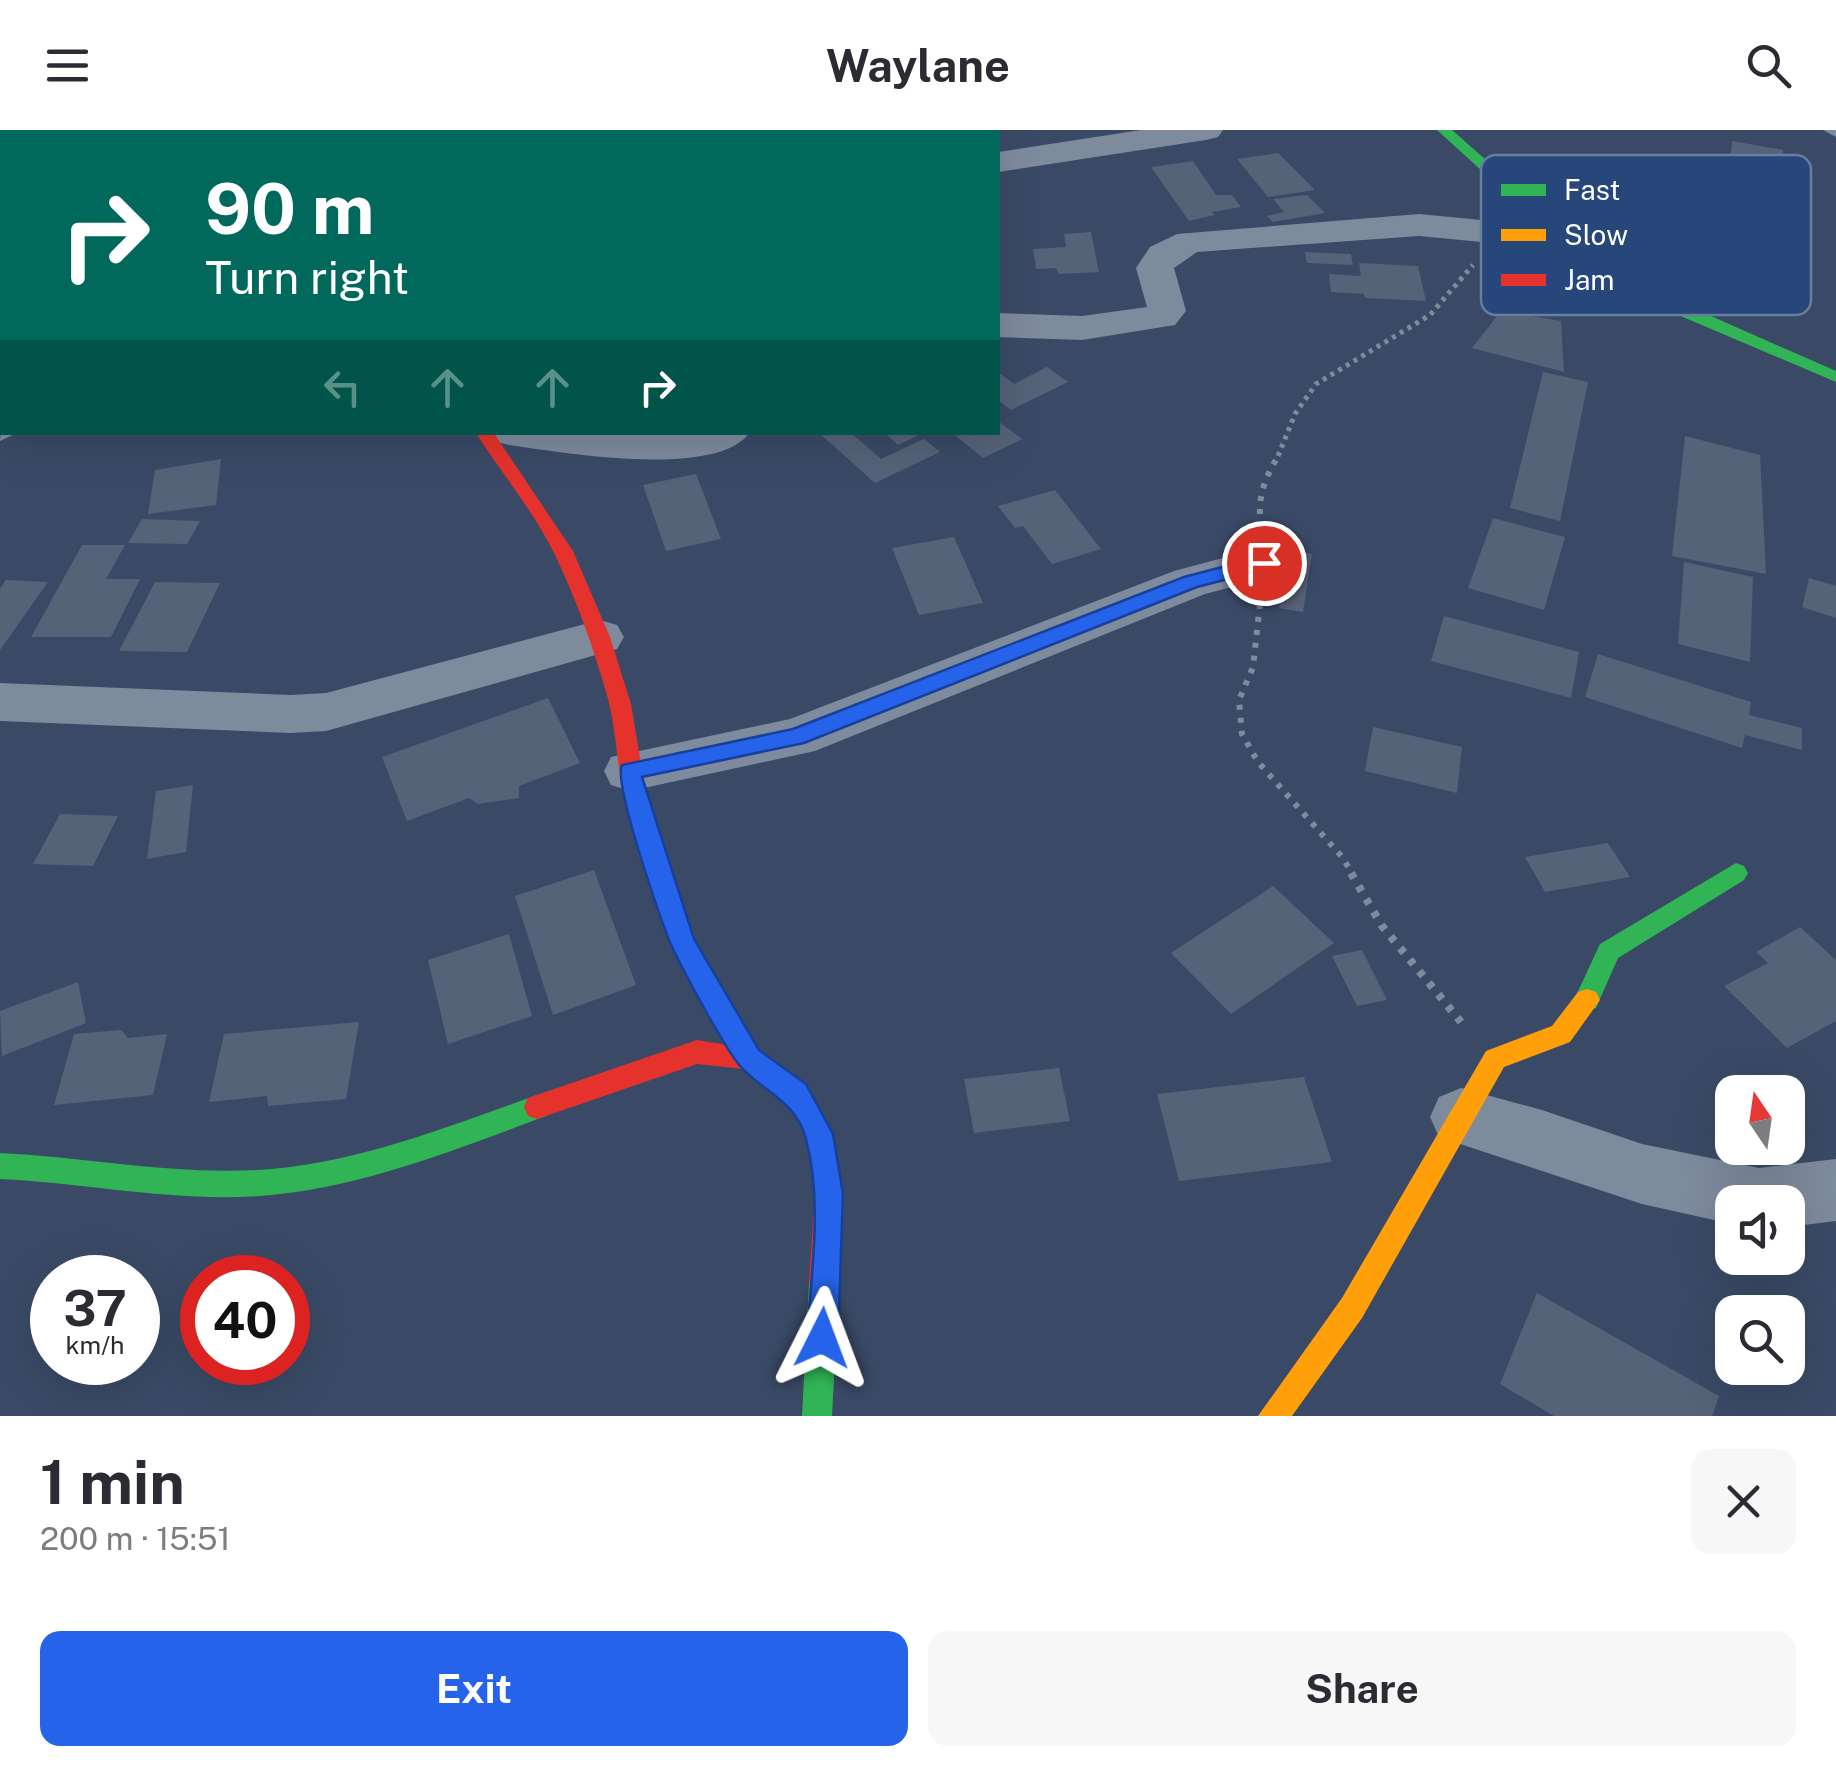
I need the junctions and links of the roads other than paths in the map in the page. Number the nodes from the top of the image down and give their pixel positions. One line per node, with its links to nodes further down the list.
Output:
1 (1206, 130): 3 (street)
2 (1444, 130): 4 (street)
3 (1000, 162)
4 (1481, 163)
5 (1481, 232): 7 (street)
6 (1694, 315): 8 (street)
7 (1000, 326)
8 (1836, 377)
9 (486, 435): 13 (street)
10 (538, 435): 11 (street)
11 (719, 435)
12 (1264, 563): 15 (street)
13 (600, 637): 14 (street); 15 (street)
14 (0, 702)
15 (630, 771): 17 (street)
16 (1736, 873): 18 (street)
17 (750, 1058): 19 (street); 21 (street)
18 (1461, 1118): 20 (street); 22 (street)
19 (0, 1166)
20 (1836, 1190)
21 (832, 1414)
22 (1273, 1416)

